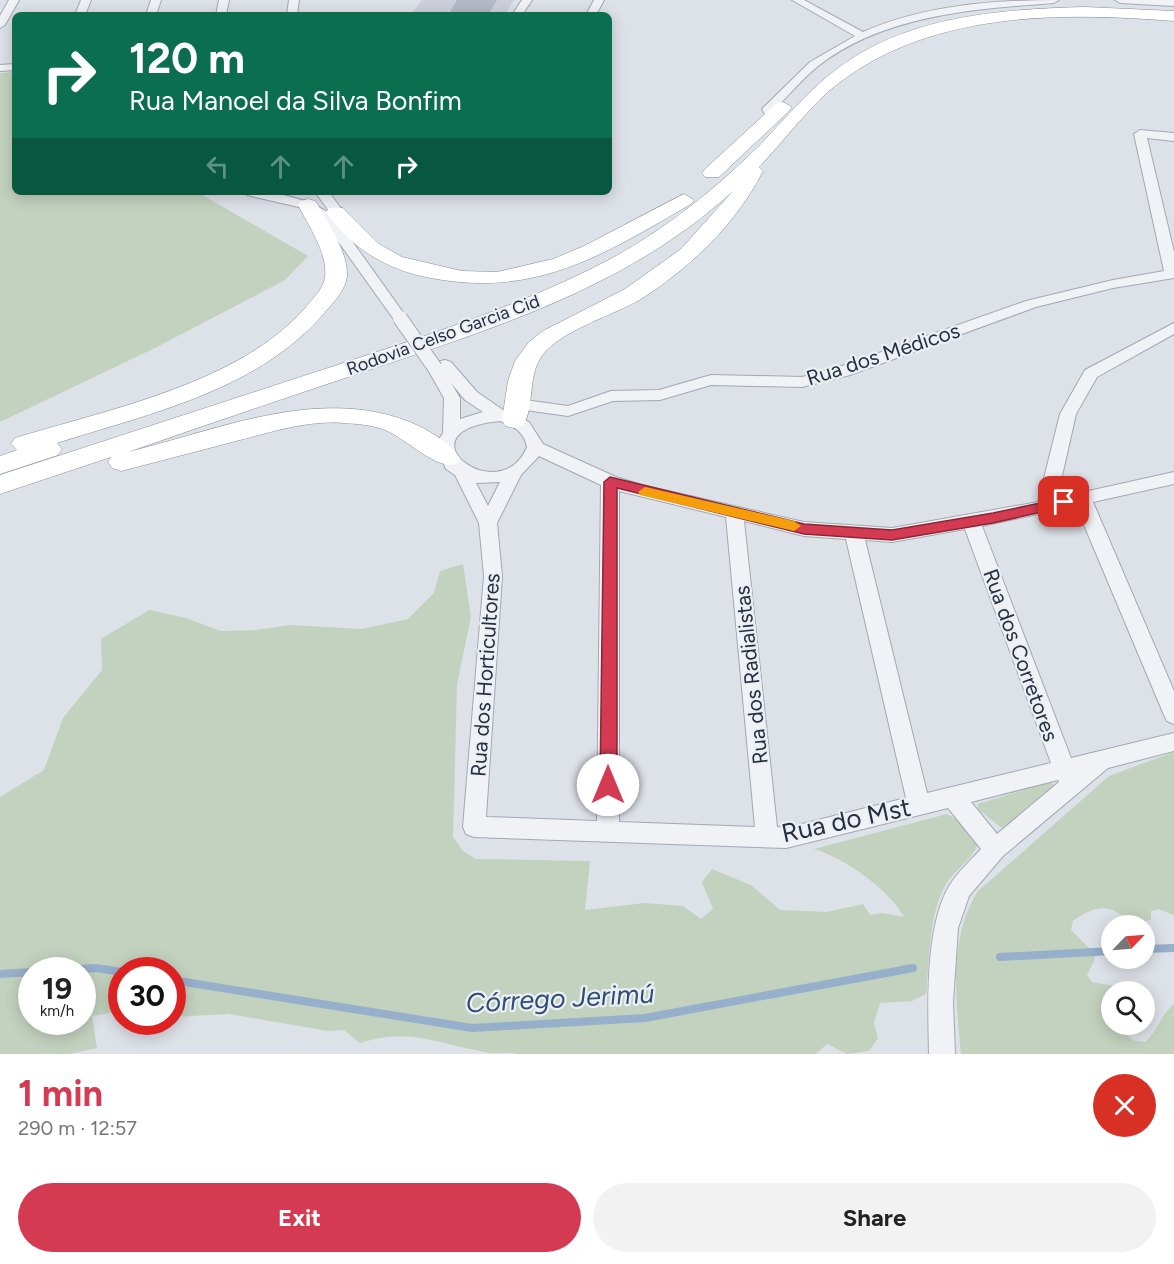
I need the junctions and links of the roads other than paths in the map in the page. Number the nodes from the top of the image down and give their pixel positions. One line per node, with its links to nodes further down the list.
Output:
1 (14, 0): 7 (street)
2 (797, 0): 10 (street)
3 (1054, 0): 10 (street)
4 (1120, 0): 5 (street)
5 (1174, 3)
6 (1174, 9): 11 (highway, Rodovia Celso Garcia Cid)
7 (3, 15): 9 (street)
8 (1174, 16): 13 (highway, Rodovia Celso Garcia Cid)
9 (0, 25)
10 (862, 36): 11 (street)
11 (772, 117): 16 (highway, Rodovia Celso Garcia Cid)
12 (1174, 137): 18 (street)
13 (765, 151): 22 (highway); 31 (highway, Rodovia Celso Garcia Cid)
14 (279, 195): 15 (street)
15 (315, 199): 17 (street); 19 (street); 25 (highway)
16 (684, 200): 17 (highway); 26 (highway, Rodovia Celso Garcia Cid)
17 (336, 212): 19 (street)
18 (1173, 274): 22 (street, Rua dos Médicos)
19 (405, 317): 21 (street, bridge)
20 (1174, 328): 34 (street)
21 (440, 367): 22 (street); 23 (street)
22 (511, 413): 23 (street); 24 (street)
23 (451, 432): 27 (street)
24 (535, 447): 28 (street); 30 (street)
25 (0, 452)
26 (0, 465)
27 (455, 465): 28 (street); 32 (highway); 37 (street, Rua dos Horticultores)
28 (514, 472): 37 (street)
29 (1174, 478): 33 (street)
30 (610, 482): 35 (street); 45 (street)
31 (0, 485)
32 (0, 490)
33 (1082, 498): 34 (street); 39 (street)
34 (1046, 507): 36 (street)
35 (734, 513): 38 (street); 46 (street, Rua dos Radialistas)
36 (971, 522): 38 (street); 41 (street, Rua dos Corretores)
37 (488, 523): 44 (street, Rua dos Horticultores)
38 (854, 532): 43 (street)
39 (1174, 715)
40 (1174, 742): 41 (street)
41 (1068, 778): 42 (street, Rua do Mst); 47 (street)
42 (952, 796): 43 (street, Rua do Mst); 47 (street)
43 (919, 805): 46 (street, Rua do Mst)
44 (474, 827): 45 (street, Rua do Mst)
45 (608, 832): 46 (street, Rua do Mst)
46 (767, 837)
47 (995, 849): 48 (street)
48 (942, 1054)

